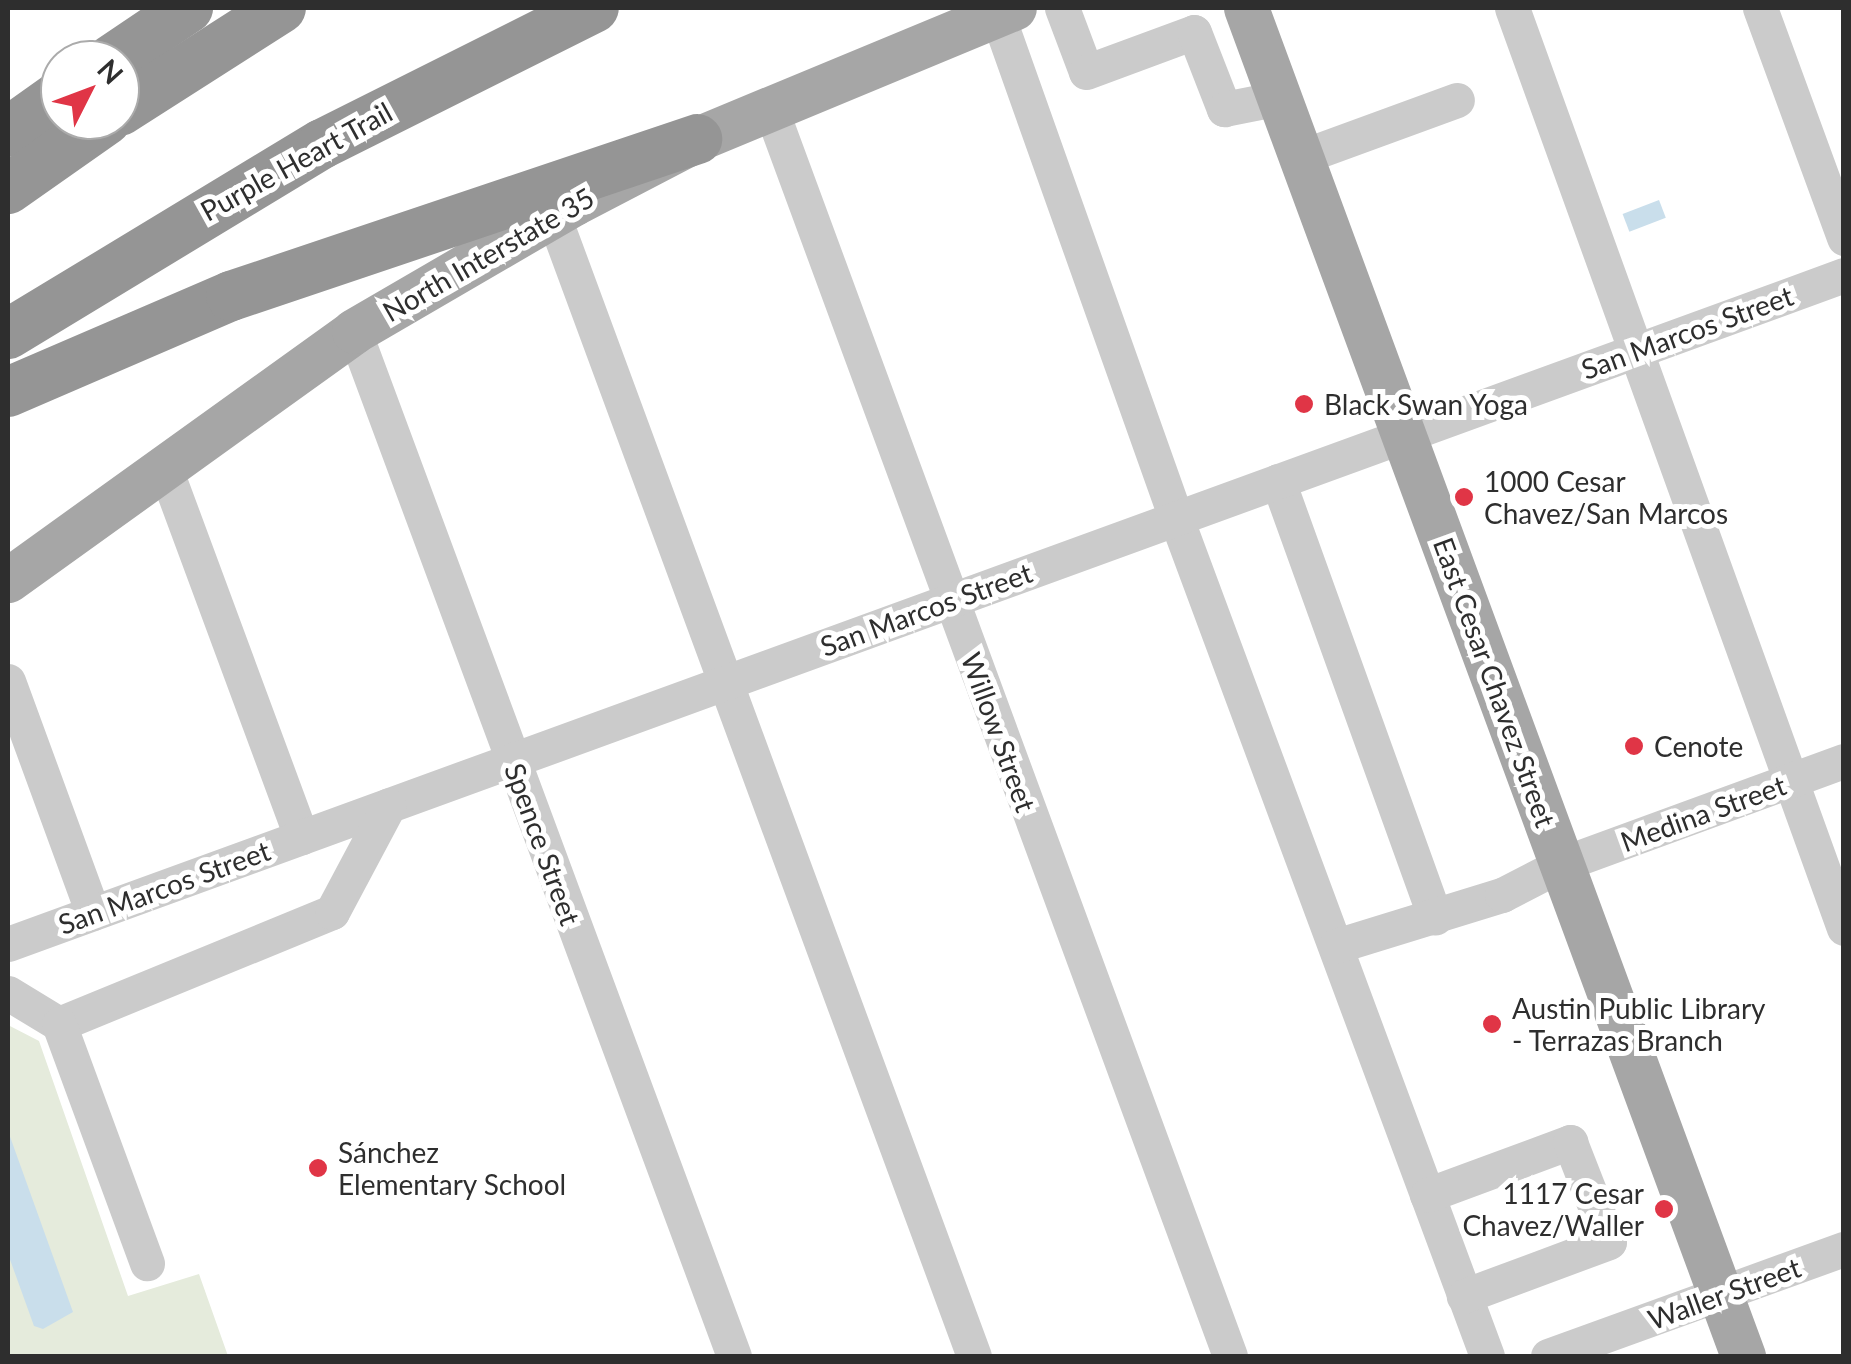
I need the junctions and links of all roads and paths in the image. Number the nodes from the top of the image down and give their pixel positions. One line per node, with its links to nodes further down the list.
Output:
1 (188, 8): 9 (highway)
2 (281, 8): 10 (highway)
3 (594, 8): 24 (highway, Purple Heart Trail)
4 (1062, 8): 11 (street)
5 (1512, 8): 25 (street)
6 (1760, 8): 21 (street)
7 (1252, 9): 11 (main road, East Cesar Chavez Street)
8 (1006, 11): 13 (main road, North Interstate 35); 30 (street)
9 (140, 40)
10 (140, 98)
11 (1280, 98): 18 (main road, East Cesar Chavez Street)
12 (1457, 100): 18 (street)
13 (770, 107): 17 (main road, North Interstate 35); 32 (street, Willow Street)
14 (40, 109): 15 (highway)
15 (8, 132)
16 (78, 140): 19 (highway)
17 (697, 140): 20 (main road, North Interstate 35); 26 (highway)
18 (1301, 156): 27 (main road, East Cesar Chavez Street)
19 (8, 189)
20 (554, 215): 23 (main road, North Interstate 35); 34 (street)
21 (1844, 238)
22 (1844, 275): 25 (street, San Marcos Street)
23 (354, 331): 28 (main road, North Interstate 35); 35 (street, Spence Street)
24 (8, 334)
25 (1636, 352): 27 (street, San Marcos Street); 37 (street)
26 (8, 392)
27 (1404, 435): 29 (street, San Marcos Street); 40 (main road, East Cesar Chavez Street)
28 (163, 462): 31 (main road, North Interstate 35); 39 (street)
29 (1278, 482): 30 (street, San Marcos Street); 42 (street)
30 (1176, 518): 32 (street, San Marcos Street); 45 (street)
31 (8, 580)
32 (951, 600): 34 (street, San Marcos Street); 55 (street, Willow Street)
33 (8, 681): 41 (street)
34 (726, 682): 35 (street, San Marcos Street); 54 (street)
35 (512, 760): 38 (street, San Marcos Street); 53 (street, Spence Street)
36 (1844, 761): 37 (street, Medina Street)
37 (1790, 781): 40 (street, Medina Street); 43 (street)
38 (389, 805): 39 (street, San Marcos Street); 47 (street)
39 (301, 837): 41 (street, San Marcos Street)
40 (1562, 864): 42 (street, Medina Street); 51 (main road, East Cesar Chavez Street)
41 (93, 913): 44 (street, San Marcos Street)
42 (1435, 918): 45 (street, Medina Street)
43 (1844, 928)
44 (8, 944)
45 (1336, 946): 48 (street)
46 (8, 993): 47 (street)
47 (59, 1024): 50 (street)
48 (1427, 1195): 52 (street); 52 (street)
49 (1844, 1249): 51 (street, Waller Street)
50 (147, 1263)
51 (1720, 1294): 57 (street, Waller Street); 58 (main road, East Cesar Chavez Street)
52 (1464, 1296): 56 (street)
53 (734, 1356)
54 (974, 1356)
55 (1230, 1356)
56 (1487, 1356)
57 (1548, 1356)
58 (1743, 1356)

